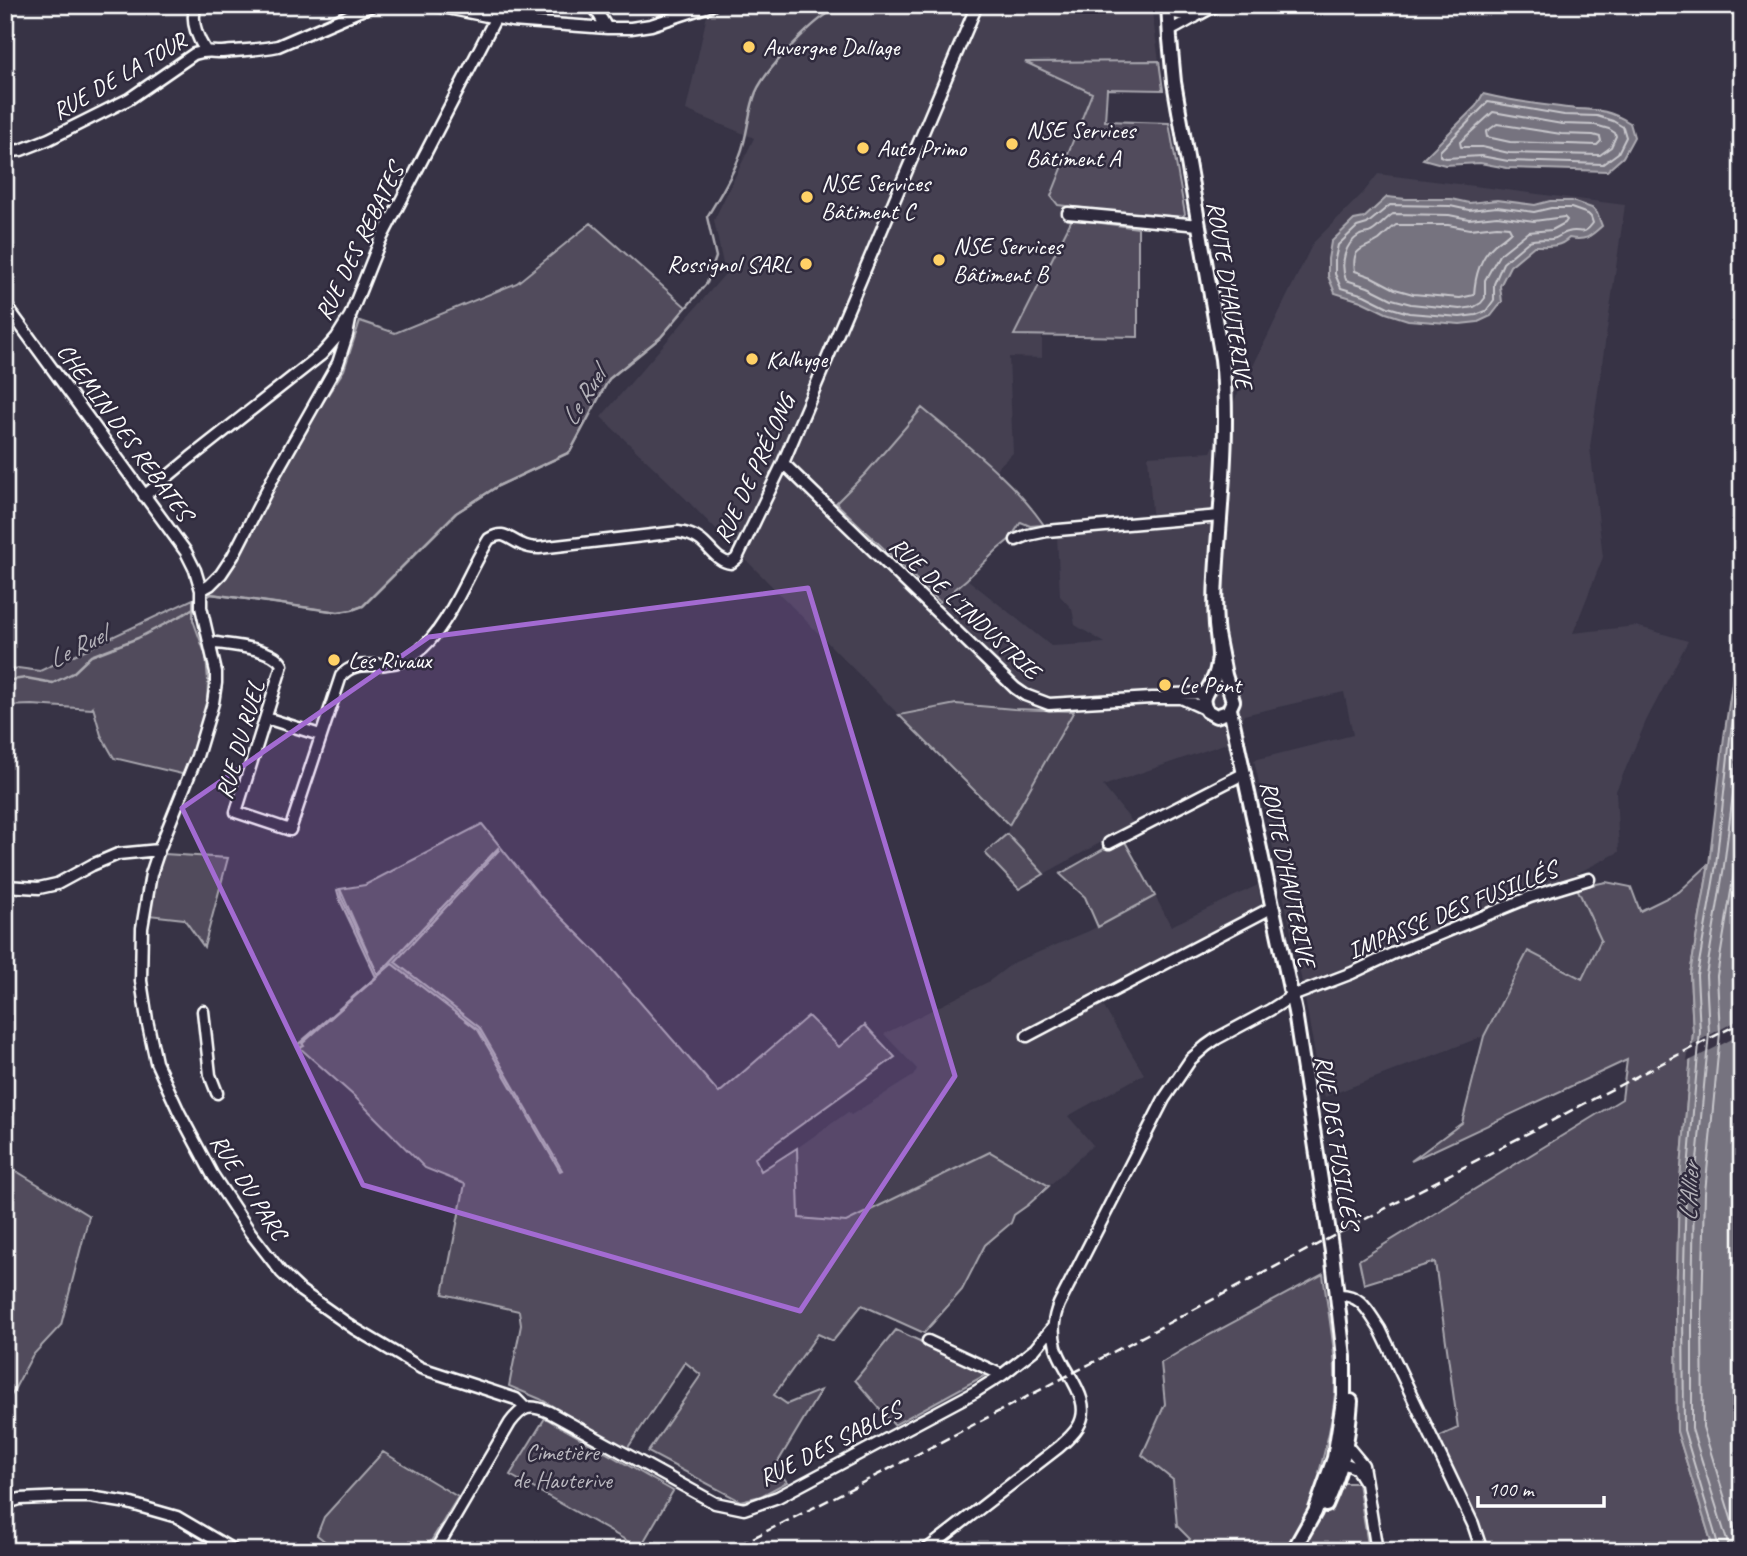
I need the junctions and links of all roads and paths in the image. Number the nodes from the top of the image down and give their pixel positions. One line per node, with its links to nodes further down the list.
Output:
1 (196, 5): 15 (street)
2 (373, 5): 15 (street, RUE DE LA TOUR)
3 (432, 5): 11 (street)
4 (535, 5): 12 (street)
5 (593, 5): 13 (street)
6 (712, 5): 13 (street)
7 (977, 5): 21 (street, RUE DE PRÉLONG)
8 (1218, 5): 10 (street)
9 (1168, 7): 10 (street); 14 (main road, ROUTE D'HAUTERIVE)
10 (1195, 17): 14 (street)
11 (495, 19): 12 (street); 20 (street, RUE DES REBATES)
12 (512, 21): 13 (street)
13 (607, 28)
14 (1169, 31): 18 (main road, ROUTE D'HAUTERIVE)
15 (205, 50): 16 (street, RUE DE LA TOUR)
16 (5, 152)
17 (1068, 213): 18 (street)
18 (1199, 225): 23 (main road, ROUTE D'HAUTERIVE)
19 (5, 304): 22 (street, CHEMIN DES REBATES)
20 (351, 316): 22 (street, RUE DES REBATES); 25 (street)
21 (783, 463): 30 (street, RUE DE L'INDUSTRIE); 34 (street, RUE DE PRÉLONG)
22 (144, 496): 25 (street, CHEMIN DES REBATES)
23 (1220, 516): 24 (street); 26 (main road, ROUTE D'HAUTERIVE)
24 (1016, 540)
25 (201, 590): 27 (street, CHEMIN DES REBATES)
26 (1217, 634): 28 (main road, ROUTE D'HAUTERIVE); 29 (main road, ROUTE D'HAUTERIVE)
27 (209, 642): 33 (street, RUE DU RUEL); 37 (street, CHEMIN DES REBATES)
28 (1207, 691): 29 (main road); 30 (street, RUE DE L'INDUSTRIE); 32 (main road)
29 (1230, 693): 31 (main road)
30 (1152, 698): 32 (street, RUE DE L'INDUSTRIE)
31 (1230, 709): 32 (main road); 35 (main road, ROUTE D'HAUTERIVE)
32 (1211, 713): 35 (main road, ROUTE D'HAUTERIVE)
33 (266, 718): 34 (street); 34 (street, RUE DU RUEL)
34 (320, 736)
35 (1244, 767): 36 (street); 40 (main road, ROUTE D'HAUTERIVE)
36 (1109, 844)
37 (159, 850): 39 (street); 54 (street, RUE DU PARC)
38 (1590, 879): 41 (street, IMPASSE DES FUSILLÉS)
39 (5, 886)
40 (1273, 907): 41 (main road, ROUTE D'HAUTERIVE); 45 (street)
41 (1292, 996): 42 (street); 44 (main road, RUE DES FUSILLÉS)
42 (1270, 1010): 44 (street); 48 (street)
43 (203, 1011): 46 (street)
44 (1295, 1012): 47 (main road, RUE DES FUSILLÉS)
45 (1027, 1035)
46 (217, 1093)
47 (1338, 1296): 53 (main road, RUE DES FUSILLÉS); 55 (main road, RUE DES FUSILLÉS); 65 (street)
48 (1053, 1326): 50 (street); 51 (street, RUE DES SABLES)
49 (928, 1341): 52 (street)
50 (1056, 1346): 51 (street); 61 (street)
51 (1035, 1349): 52 (street, RUE DES SABLES)
52 (1002, 1375): 54 (street, RUE DES SABLES)
53 (1344, 1395): 55 (street); 56 (main road, RUE DES FUSILLÉS)
54 (525, 1408): 60 (street)
55 (1344, 1446): 56 (main road, RUE DES FUSILLÉS); 57 (street)
56 (1339, 1460): 57 (street); 62 (main road, RUE DES FUSILLÉS); 63 (main road)
57 (1367, 1485): 64 (street)
58 (5, 1504): 59 (street)
59 (235, 1551)
60 (435, 1551)
61 (925, 1551)
62 (1293, 1551)
63 (1300, 1551)
64 (1377, 1551)
65 (1482, 1551)

